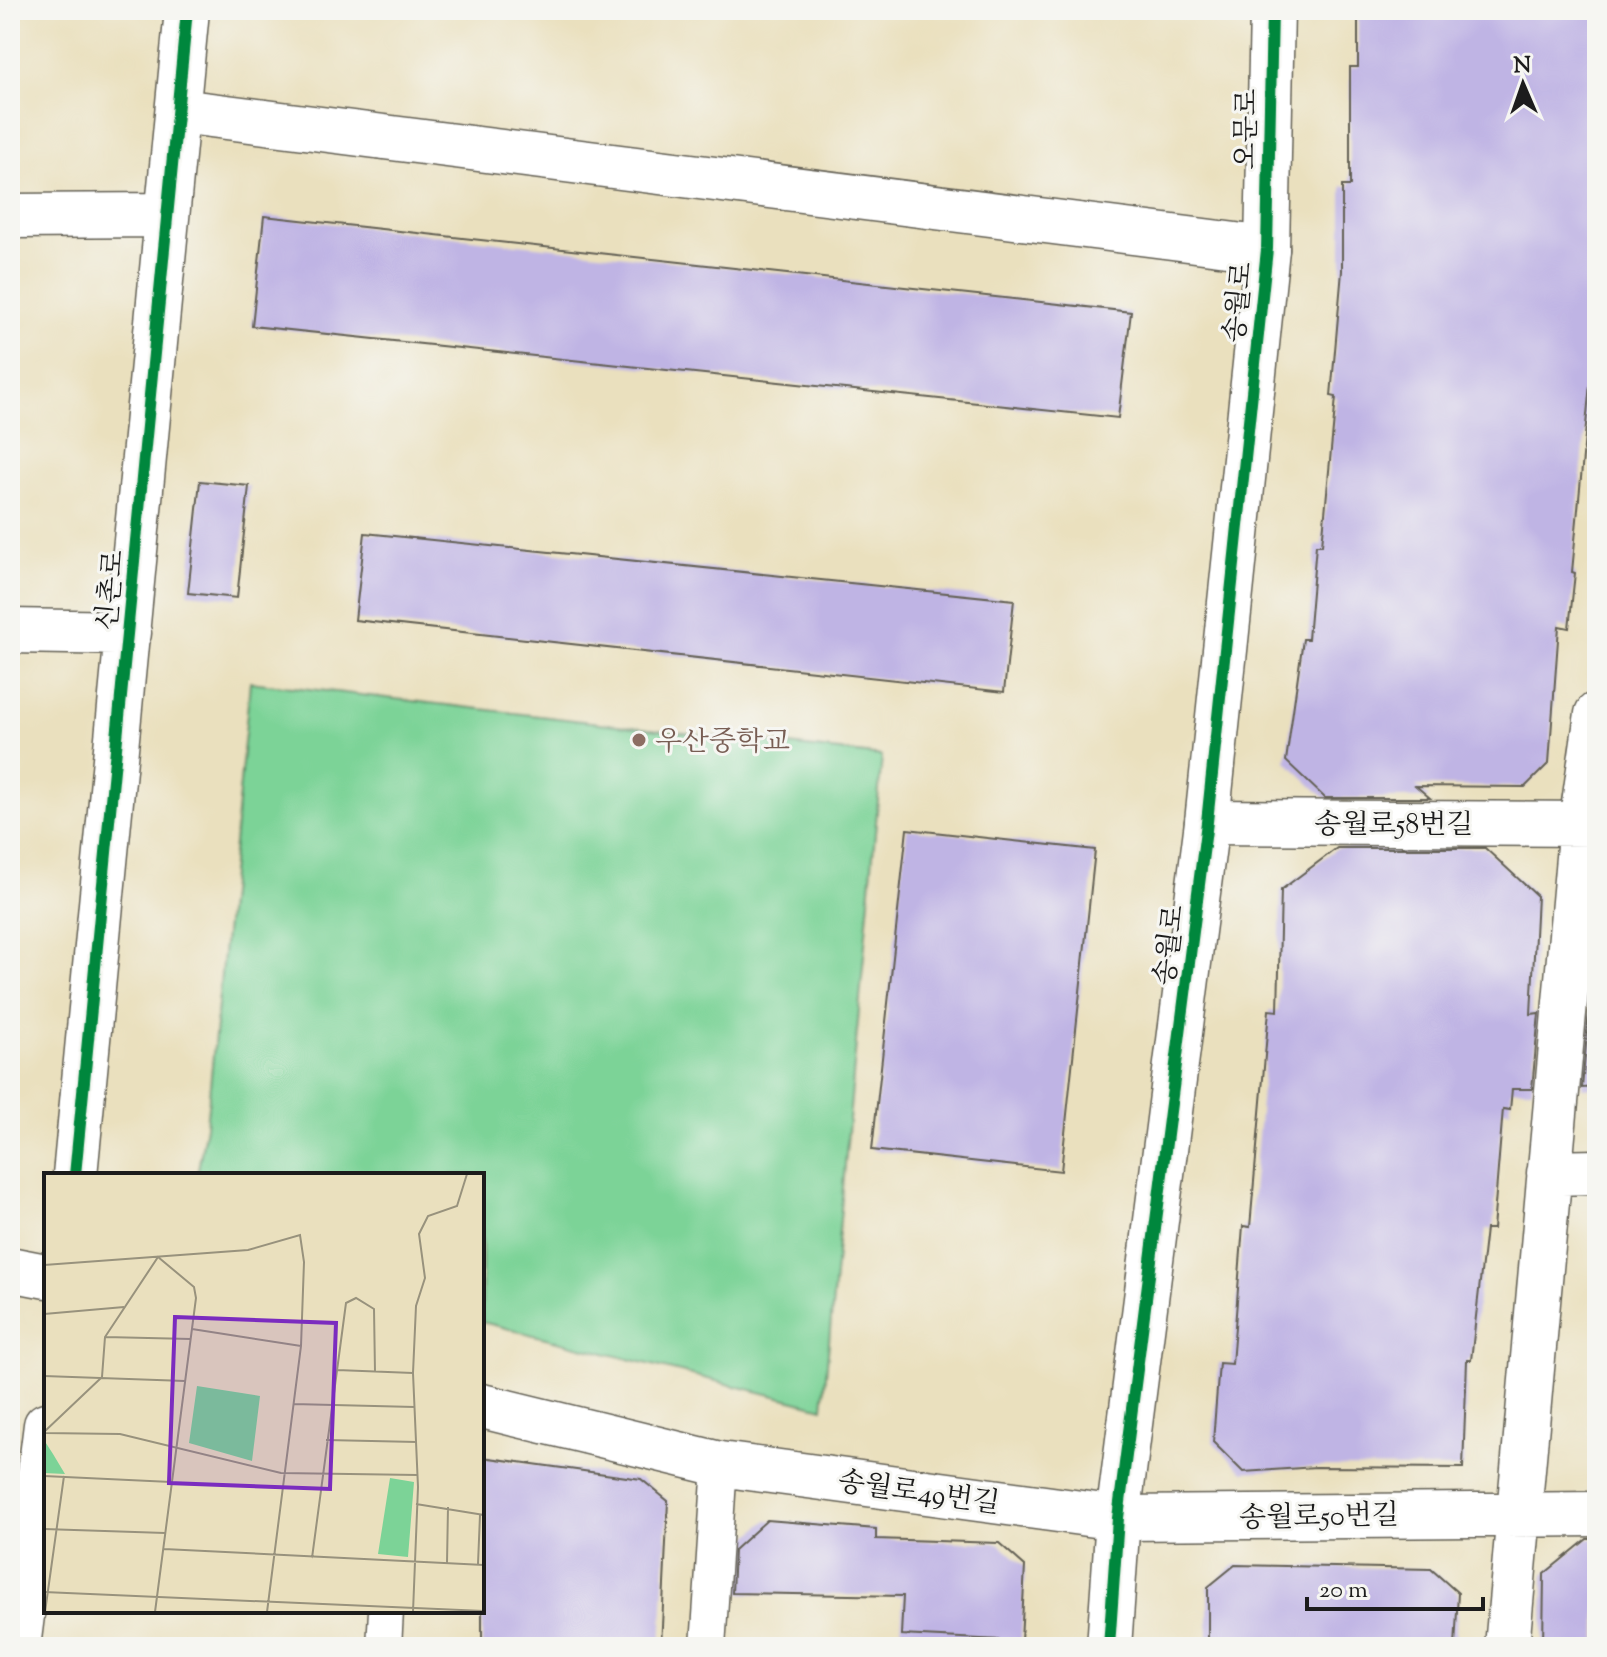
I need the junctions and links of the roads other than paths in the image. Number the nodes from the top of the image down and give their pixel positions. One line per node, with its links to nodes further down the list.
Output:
1 (187, 10): 3 (street, 신촌로)
2 (1272, 10): 6 (street, 오문로)
3 (179, 111): 4 (street, 신촌로); 6 (street)
4 (167, 215): 5 (street); 8 (street, 신촌로)
5 (10, 216)
6 (1267, 249): 10 (street, 송월로)
7 (10, 631): 8 (street)
8 (129, 633): 13 (street, 신촌로)
9 (1597, 714): 11 (street)
10 (1207, 822): 11 (street, 송월로58번길); 22 (street, 송월로)
11 (1589, 824): 14 (street)
12 (1597, 1172): 14 (street)
13 (75, 1173)
14 (1549, 1173): 20 (street)
15 (10, 1269): 16 (street)
16 (44, 1276)
17 (484, 1406): 19 (street, 송월로49번길)
18 (44, 1440): 24 (street)
19 (720, 1464): 22 (street, 송월로49번길); 26 (lane)
20 (1520, 1513): 21 (street, 송월로50번길); 22 (street, 송월로50번길); 28 (street)
21 (1597, 1514)
22 (1118, 1518): 27 (street, 송월로)
23 (386, 1613): 25 (lane)
24 (16, 1644)
25 (384, 1647)
26 (708, 1647)
27 (1109, 1647)
28 (1507, 1647)

